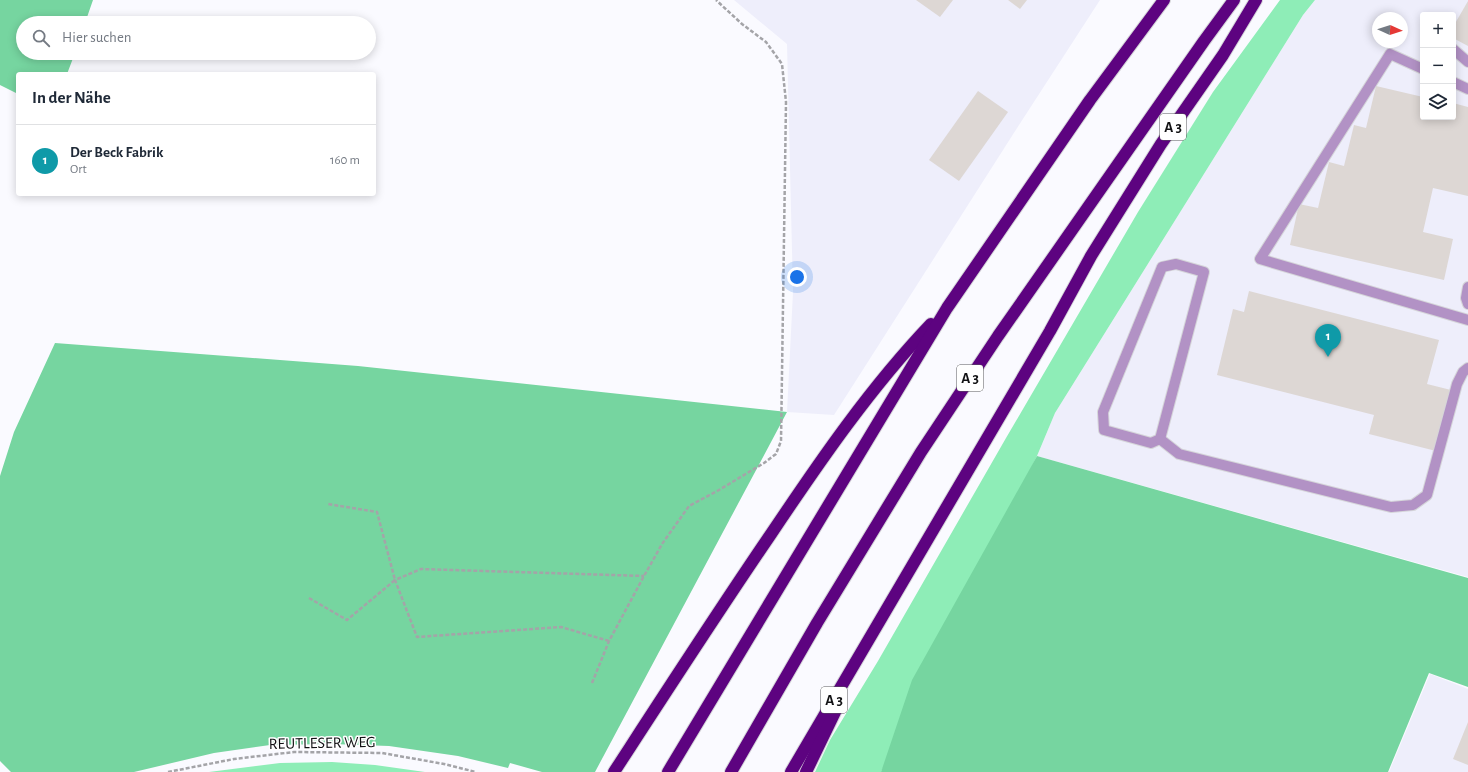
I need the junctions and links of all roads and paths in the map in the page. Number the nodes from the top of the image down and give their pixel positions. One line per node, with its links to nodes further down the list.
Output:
1 (716, 0): 17 (path)
2 (1164, 0): 12 (highway)
3 (1234, 0): 27 (highway, A 3)
4 (1256, 0): 20 (highway, A 3)
5 (1456, 52): 6 (lane)
6 (1468, 62)
7 (1420, 68): 13 (lane)
8 (1456, 83): 9 (lane)
9 (1468, 89)
10 (1468, 287): 11 (lane)
11 (1468, 304)
12 (947, 308): 25 (highway); 26 (highway)
13 (1468, 320)
14 (1468, 368): 15 (lane)
15 (1160, 439): 15 (lane)
16 (328, 504): 18 (path)
17 (644, 576): 18 (path); 21 (path)
18 (395, 580): 19 (path); 21 (path)
19 (309, 598)
20 (876, 628): 28 (highway, A 3); 29 (highway, A 3)
21 (609, 640): 22 (path)
22 (592, 683)
23 (168, 772): 24 (path, REUTLESER WEG)
24 (476, 772)
25 (614, 772)
26 (668, 772)
27 (731, 772)
28 (791, 772)
29 (806, 772)

